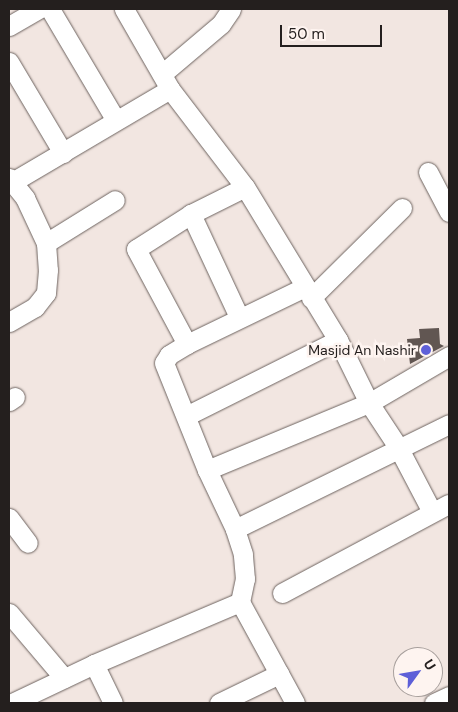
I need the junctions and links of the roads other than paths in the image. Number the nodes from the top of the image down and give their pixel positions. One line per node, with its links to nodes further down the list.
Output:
1 (38, 9): 5 (street)
2 (50, 9): 8 (street)
3 (124, 9): 7 (street)
4 (231, 9): 7 (street)
5 (9, 26)
6 (9, 62): 9 (street)
7 (166, 81): 8 (street); 12 (street)
8 (115, 119): 9 (street)
9 (63, 153): 11 (street)
10 (428, 172): 15 (street)
11 (12, 180): 17 (street)
12 (244, 187): 16 (street); 18 (street)
13 (116, 200): 17 (street)
14 (402, 208): 18 (street)
15 (449, 212)
16 (191, 214): 19 (street); 22 (street)
17 (46, 243): 20 (street)
18 (308, 292): 19 (street); 21 (street)
19 (239, 317): 22 (street)
20 (9, 322)
21 (338, 340): 24 (street); 25 (street)
22 (187, 344): 25 (street)
23 (449, 356): 24 (street)
24 (369, 403): 27 (street); 28 (street)
25 (186, 416): 28 (street)
26 (449, 424): 27 (street)
27 (398, 447): 29 (street); 31 (street)
28 (207, 470): 31 (street)
29 (441, 508): 33 (street)
30 (9, 518): 32 (street)
31 (235, 529): 34 (street)
32 (28, 542)
33 (282, 593)
34 (240, 602): 36 (street); 37 (street)
35 (9, 613): 38 (street)
36 (94, 664): 38 (street); 41 (street)
37 (279, 674): 42 (street); 43 (street)
38 (64, 678): 40 (street)
39 (449, 696): 44 (street)
40 (12, 703)
41 (113, 703)
42 (219, 703)
43 (295, 703)
44 (434, 703)

